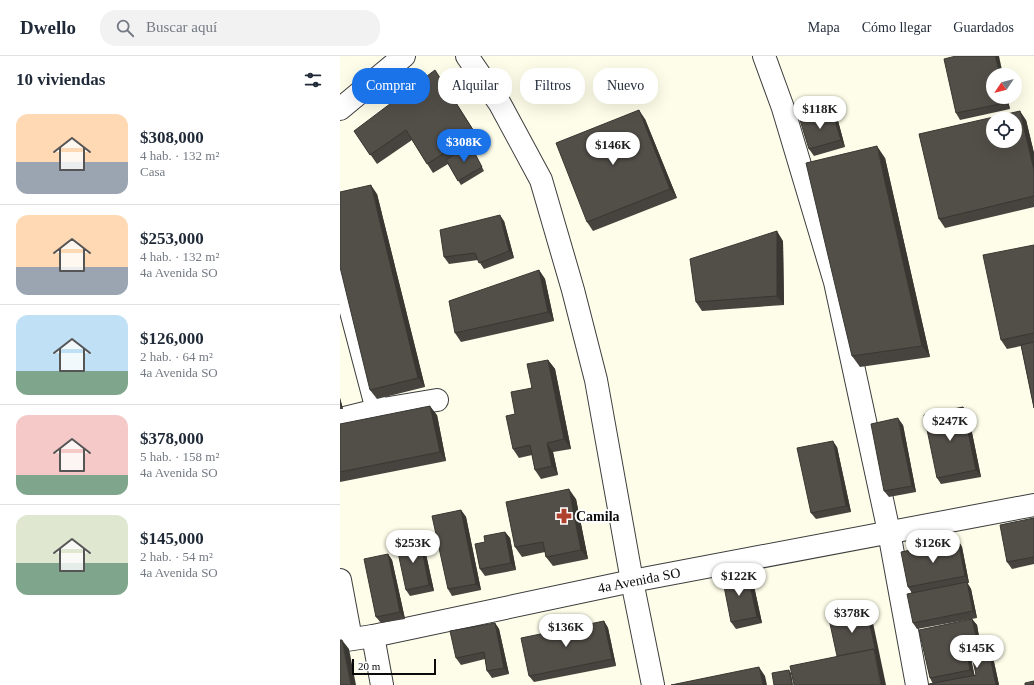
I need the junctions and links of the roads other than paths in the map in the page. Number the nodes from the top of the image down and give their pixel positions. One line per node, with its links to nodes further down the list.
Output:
1 (404, 56): 4 (street)
2 (467, 56): 12 (street)
3 (764, 56): 10 (street)
4 (340, 109)
5 (340, 270): 7 (street)
6 (437, 400): 7 (street)
7 (377, 410): 8 (street)
8 (340, 418)
9 (1034, 505): 10 (street, 4a Avenida SO)
10 (888, 532): 12 (street, 4a Avenida SO); 17 (street)
11 (340, 580): 14 (street)
12 (632, 581): 13 (street, 4a Avenida SO); 16 (street)
13 (373, 636): 14 (street, 4a Avenida SO); 15 (street)
14 (346, 640)
15 (382, 685)
16 (653, 685)
17 (918, 685)

